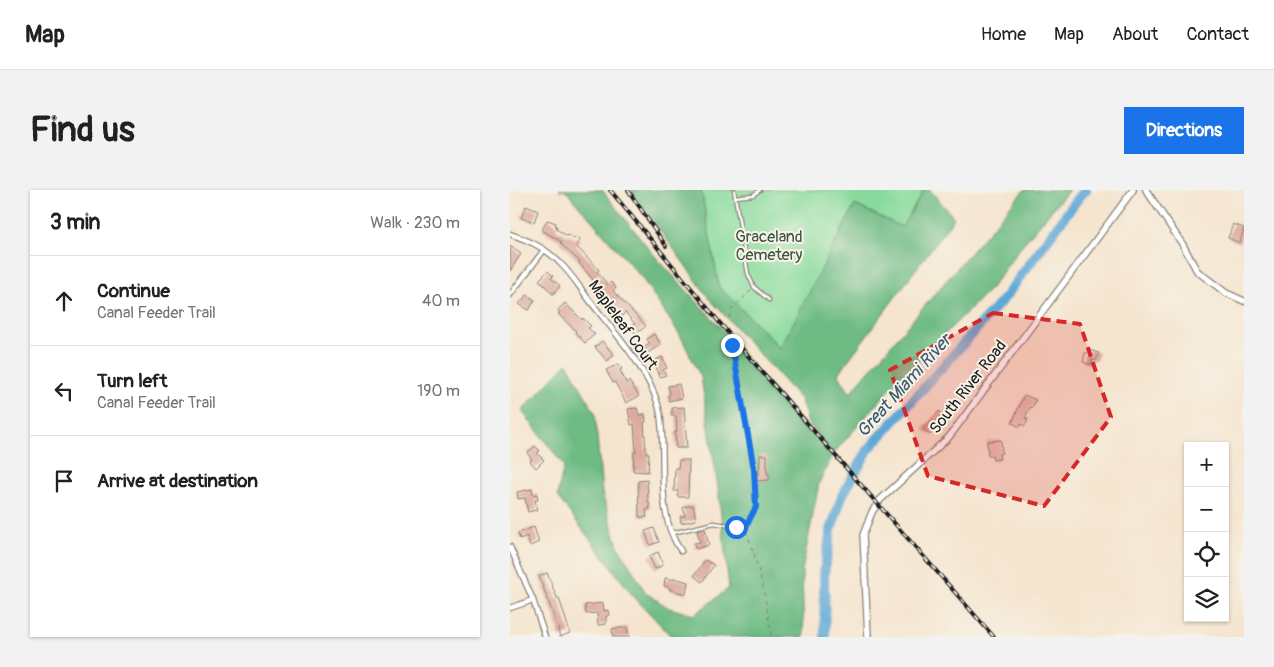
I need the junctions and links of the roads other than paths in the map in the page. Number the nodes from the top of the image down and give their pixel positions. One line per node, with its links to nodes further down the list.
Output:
1 (734, 190): 5 (lane)
2 (760, 190): 5 (lane)
3 (1133, 190): 18 (street, South River Road)
4 (1146, 190): 10 (street)
5 (735, 196): 9 (lane)
6 (510, 234): 7 (street, Mapleleaf Court)
7 (544, 250): 8 (street); 12 (street, Mapleleaf Court)
8 (510, 294)
9 (770, 300)
10 (1244, 301)
11 (745, 528): 12 (lane)
12 (671, 533): 14 (street, Mapleleaf Court)
13 (510, 548): 15 (street)
14 (680, 551)
15 (533, 600): 16 (street); 17 (street)
16 (510, 608)
17 (545, 637)
18 (868, 637)

